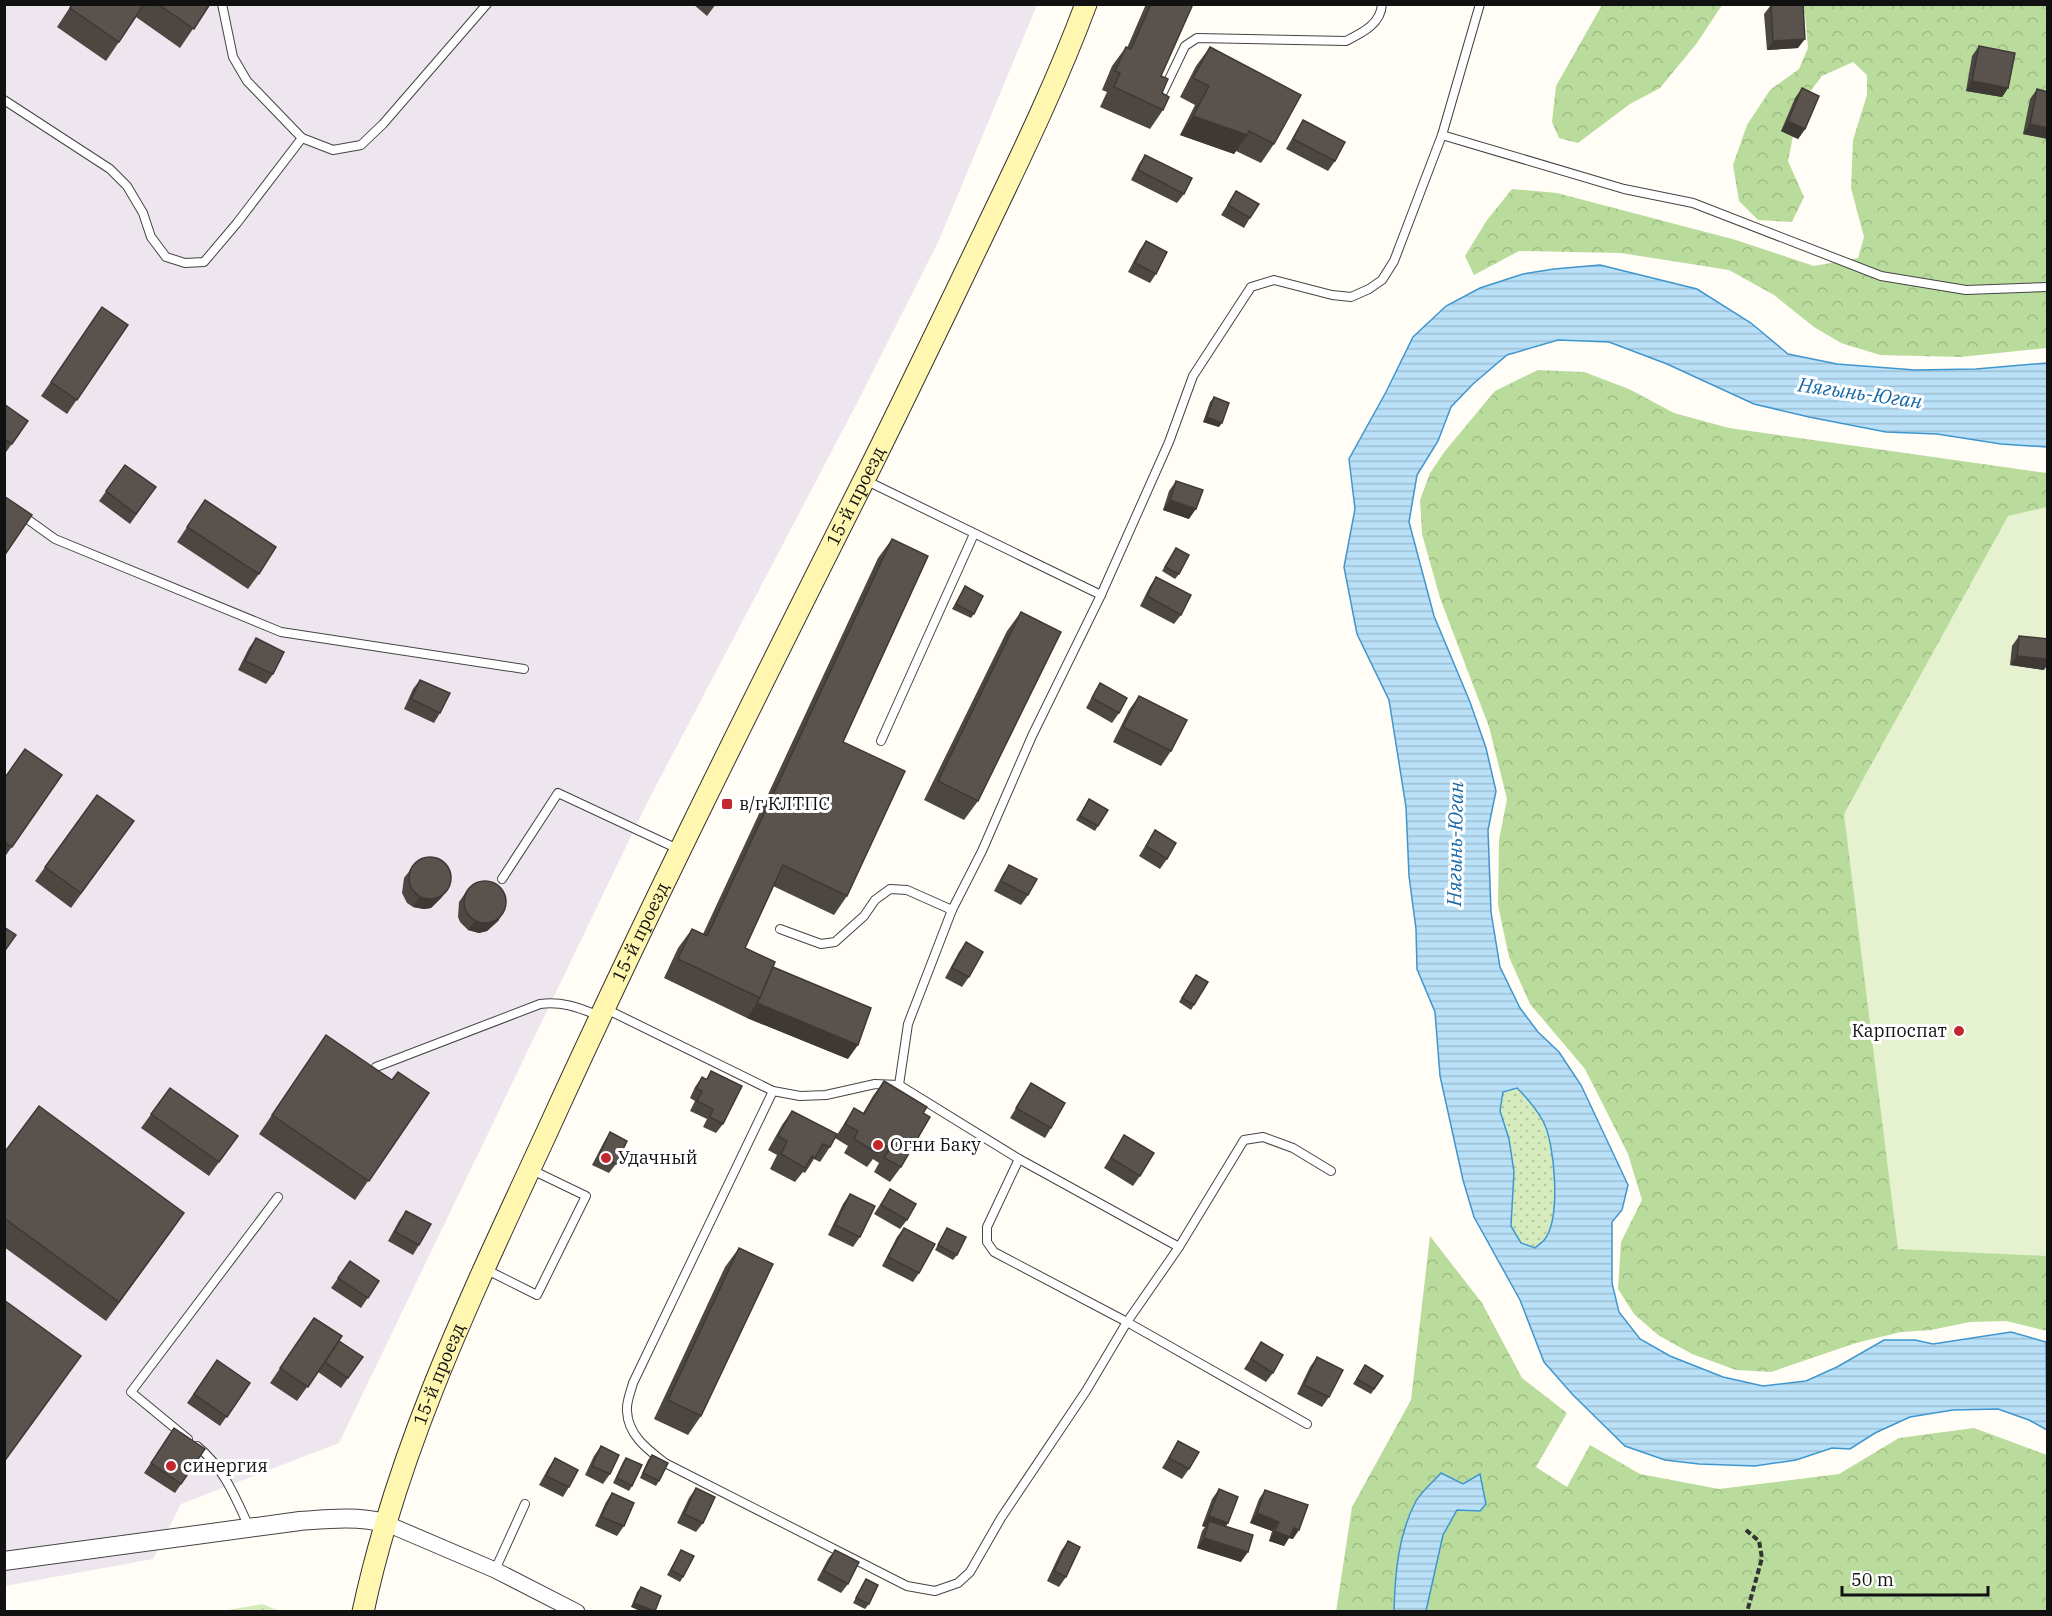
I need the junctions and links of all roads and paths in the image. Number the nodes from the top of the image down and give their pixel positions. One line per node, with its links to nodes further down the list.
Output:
1 (222, 4): 9 (lane)
2 (487, 4): 9 (lane)
3 (1086, 4): 11 (main road, 15-й проезд)
4 (1382, 4): 6 (lane)
5 (1480, 4): 8 (lane)
6 (1162, 94)
7 (4, 100): 9 (lane)
8 (1442, 135): 10 (lane); 14 (lane)
9 (302, 138)
10 (2048, 287)
11 (864, 480): 13 (lane); 17 (main road, 15-й проезд)
12 (13, 508): 15 (lane)
13 (974, 534): 14 (lane); 16 (lane)
14 (1101, 596): 19 (lane)
15 (524, 669)
16 (881, 741)
17 (681, 850): 18 (lane); 21 (main road, 15-й проезд)
18 (502, 879)
19 (952, 910): 20 (lane); 23 (lane)
20 (780, 929)
21 (602, 1012): 22 (lane); 24 (lane); 26 (main road, 15-й проезд)
22 (376, 1067)
23 (899, 1085): 24 (lane); 25 (lane)
24 (773, 1091): 31 (lane)
25 (1019, 1159): 29 (lane); 31 (lane)
26 (530, 1168): 30 (main road, 15-й проезд); 30 (lane)
27 (1331, 1171): 29 (lane)
28 (278, 1197): 35 (lane)
29 (1179, 1247): 31 (lane)
30 (484, 1268): 34 (main road, 15-й проезд)
31 (1127, 1322): 32 (lane)
32 (1307, 1424)
33 (525, 1504): 38 (lane)
34 (385, 1523): 35 (street); 38 (street); 39 (main road, 15-й проезд)
35 (249, 1527): 37 (street)
36 (1746, 1530): 41 (path)
37 (4, 1561)
38 (495, 1570): 40 (street)
39 (363, 1611)
40 (577, 1611)
41 (1747, 1611)

